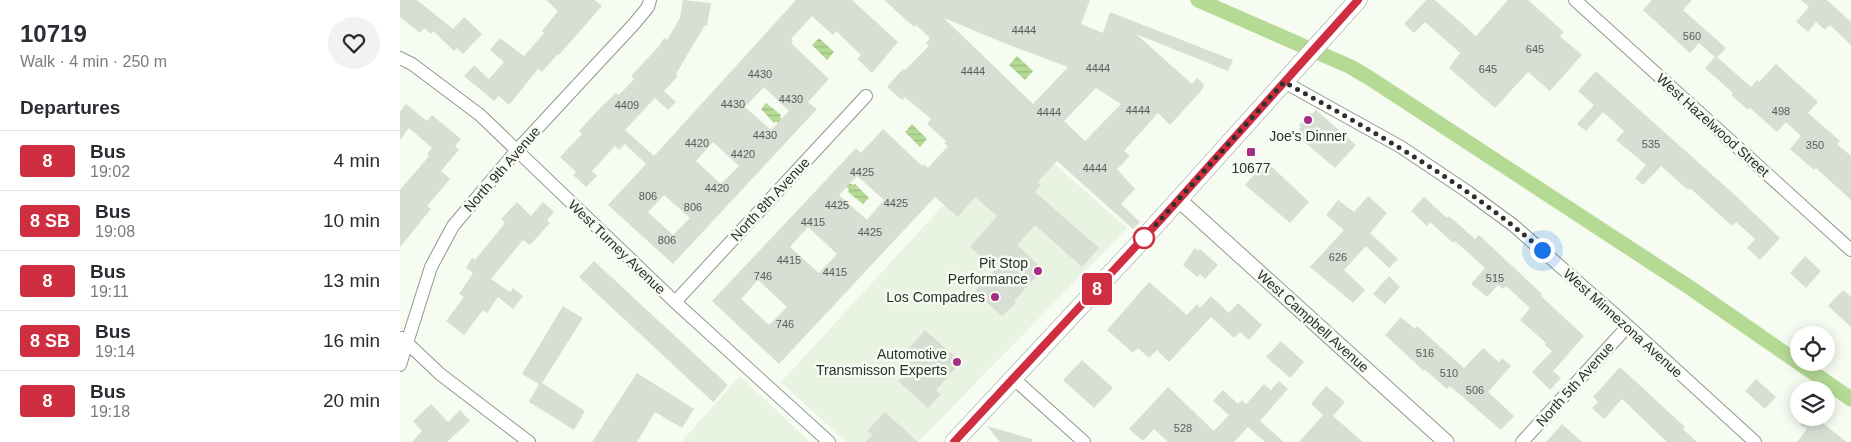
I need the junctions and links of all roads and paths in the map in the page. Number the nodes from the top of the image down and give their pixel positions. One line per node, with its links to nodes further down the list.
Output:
1 (650, 0): 7 (street, North 9th Avenue)
2 (1358, 0): 5 (main road)
3 (1575, 0): 9 (street, West Hazelwood Street)
4 (400, 58): 7 (street, West Turney Avenue)
5 (1284, 82): 8 (main road); 11 (street, West Minnezona Avenue)
6 (866, 96): 10 (street, North 8th Avenue)
7 (518, 150): 10 (street, West Turney Avenue); 12 (street, North 9th Avenue)
8 (1179, 200): 14 (main road); 19 (street, West Campbell Avenue)
9 (1851, 250)
10 (675, 302): 16 (street, West Turney Avenue)
11 (1628, 326): 20 (street, North 5th Avenue); 21 (street, West Minnezona Avenue)
12 (404, 339): 13 (street, North 9th Avenue); 15 (street)
13 (400, 365)
14 (1014, 379): 17 (main road); 18 (street)
15 (528, 442)
16 (829, 442)
17 (954, 442)
18 (1084, 442)
19 (1446, 442)
20 (1522, 442)
21 (1755, 442)

